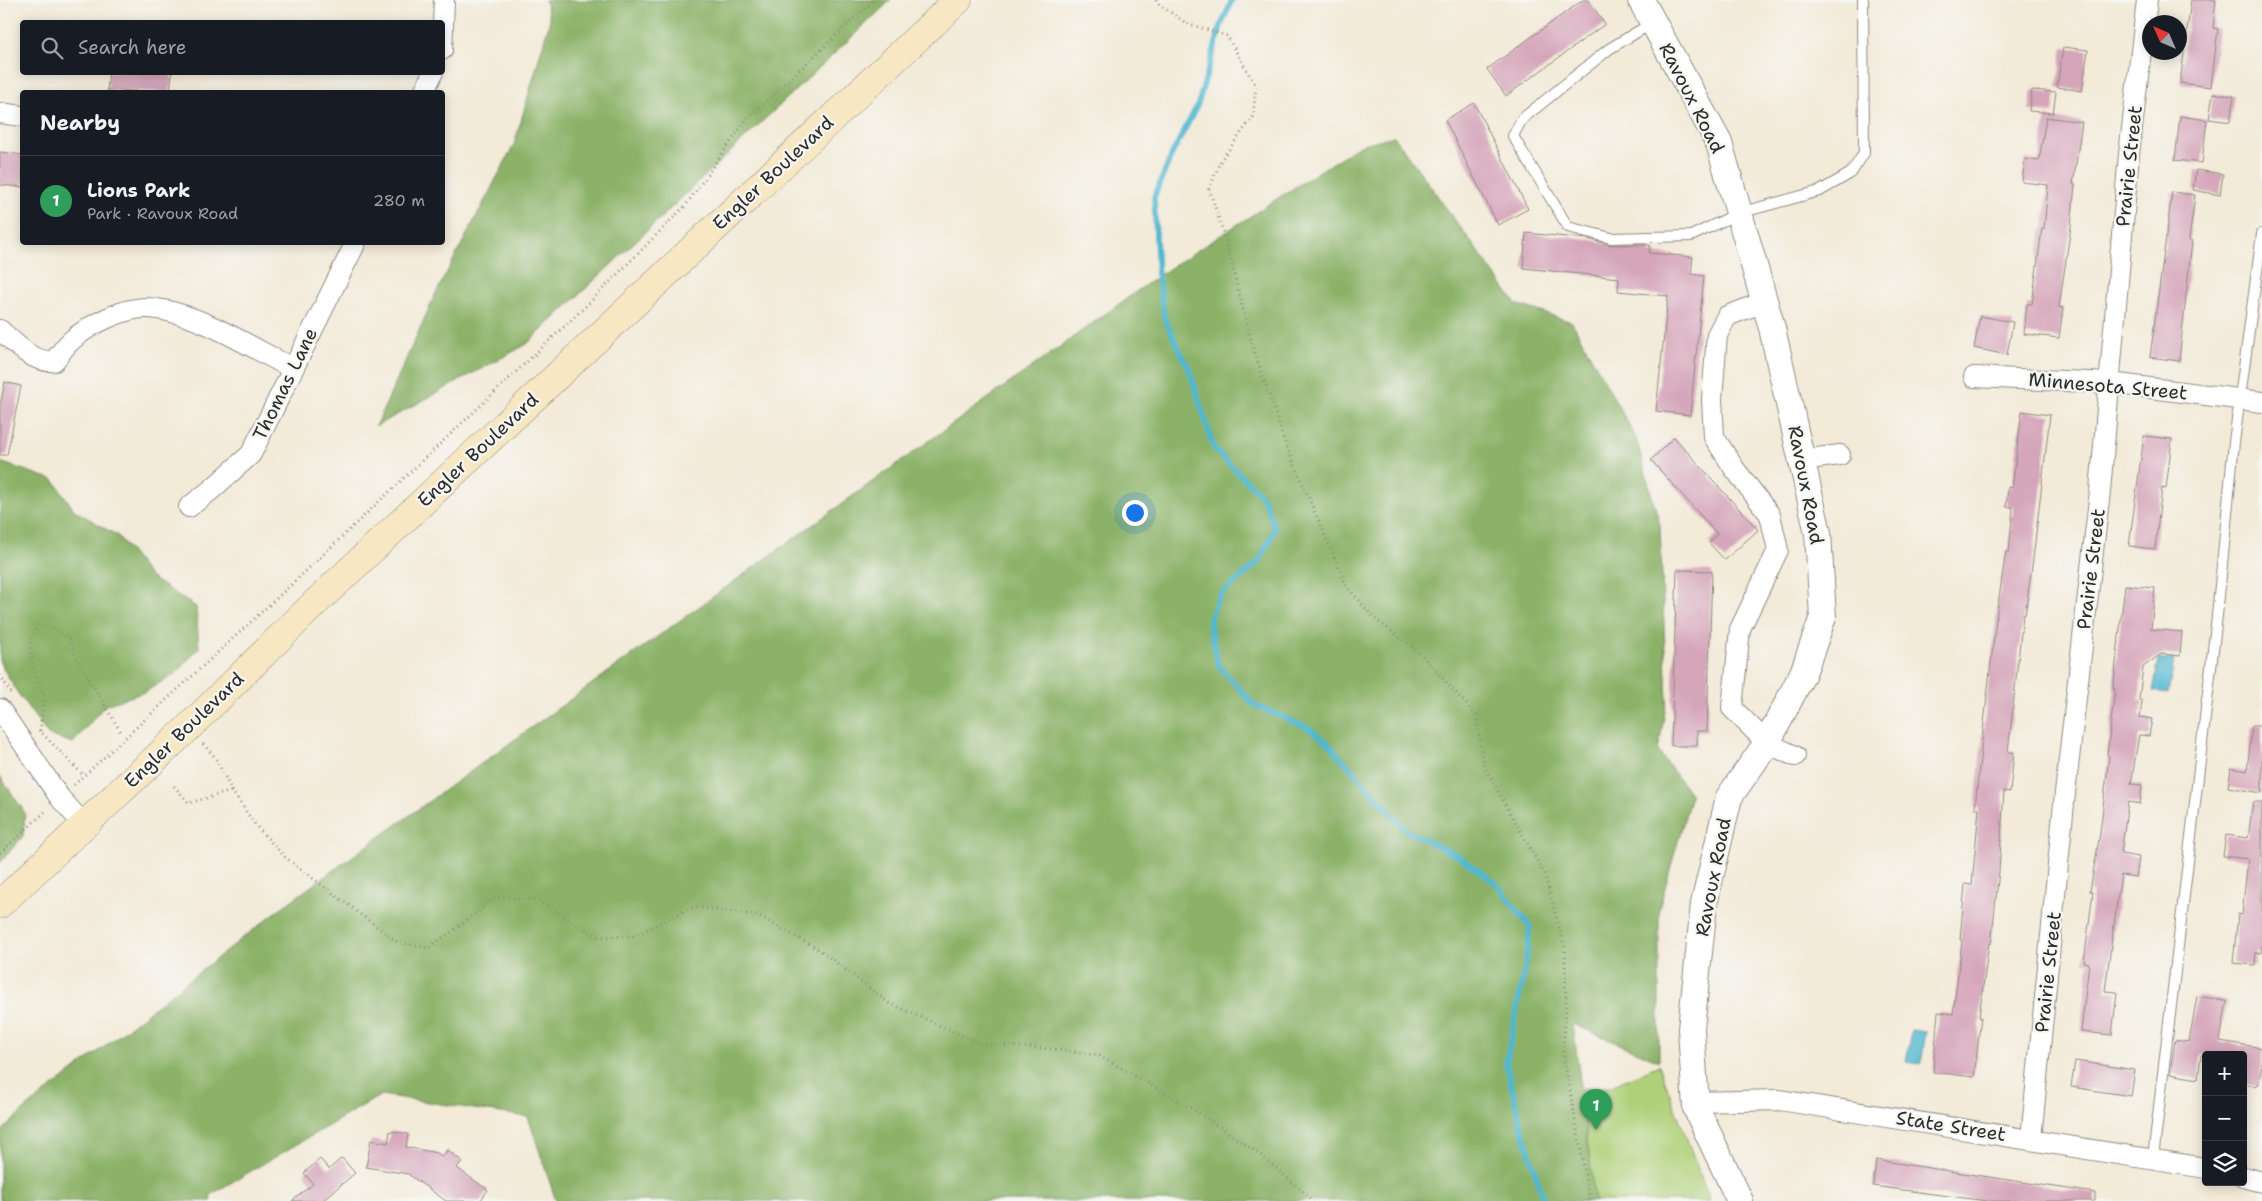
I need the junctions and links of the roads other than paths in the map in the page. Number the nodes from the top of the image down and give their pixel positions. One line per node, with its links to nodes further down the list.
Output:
1 (444, 0): 6 (street)
2 (958, 0): 27 (main road, Engler Boulevard)
3 (1863, 0): 11 (lane)
4 (2147, 0): 18 (street, Prairie Street)
5 (1647, 11): 11 (street, Ravoux Road); 11 (lane)
6 (443, 20)
7 (432, 75): 8 (street)
8 (425, 90)
9 (0, 113): 10 (street)
10 (20, 116)
11 (1739, 213): 14 (street, Ravoux Road)
12 (2262, 234): 19 (lane)
13 (354, 245): 16 (street, Thomas Lane)
14 (1764, 302): 22 (street, Ravoux Road); 25 (street)
15 (0, 330): 16 (street)
16 (292, 368): 23 (street, Thomas Lane)
17 (1974, 377): 18 (street, Minnesota Street)
18 (2110, 383): 19 (street, Minnesota Street); 30 (street, Prairie Street)
19 (2240, 399): 20 (street, Minnesota Street); 31 (lane)
20 (2262, 402)
21 (1840, 455): 22 (street)
22 (1802, 460): 25 (street, Ravoux Road)
23 (189, 507)
24 (7, 703): 27 (street)
25 (1767, 743): 26 (street); 29 (street, Ravoux Road)
26 (1795, 756)
27 (84, 825): 28 (main road, Engler Boulevard)
28 (0, 904)
29 (1695, 1102): 30 (street, State Street); 35 (street, Ravoux Road)
30 (2031, 1139): 31 (street, State Street)
31 (2153, 1158): 32 (street, State Street)
32 (2202, 1167)
33 (2247, 1178): 34 (street)
34 (2262, 1182)
35 (1740, 1201)

